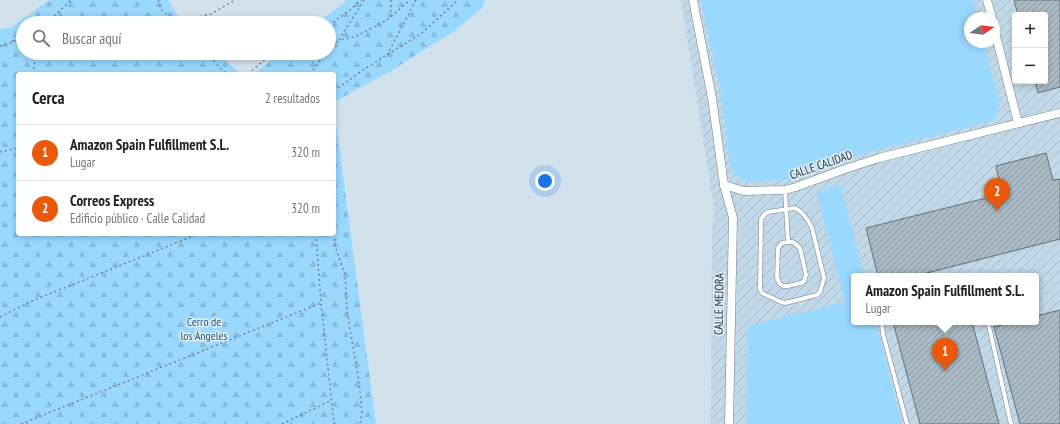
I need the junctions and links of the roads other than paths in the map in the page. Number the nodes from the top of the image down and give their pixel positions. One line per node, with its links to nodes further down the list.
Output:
1 (693, 0): 7 (street)
2 (987, 0): 3 (street)
3 (990, 12)
4 (999, 48): 6 (street)
5 (1060, 113): 6 (street, CALLE CALIDAD)
6 (1018, 124): 8 (street, CALLE CALIDAD)
7 (724, 185): 8 (street, CALLE CALIDAD); 13 (street, CALLE MEJORA)
8 (785, 190): 9 (lane)
9 (786, 209): 9 (lane); 10 (lane)
10 (788, 242): 10 (lane)
11 (882, 325): 14 (lane)
12 (989, 325): 15 (lane)
13 (729, 424)
14 (907, 424)
15 (1011, 424)

